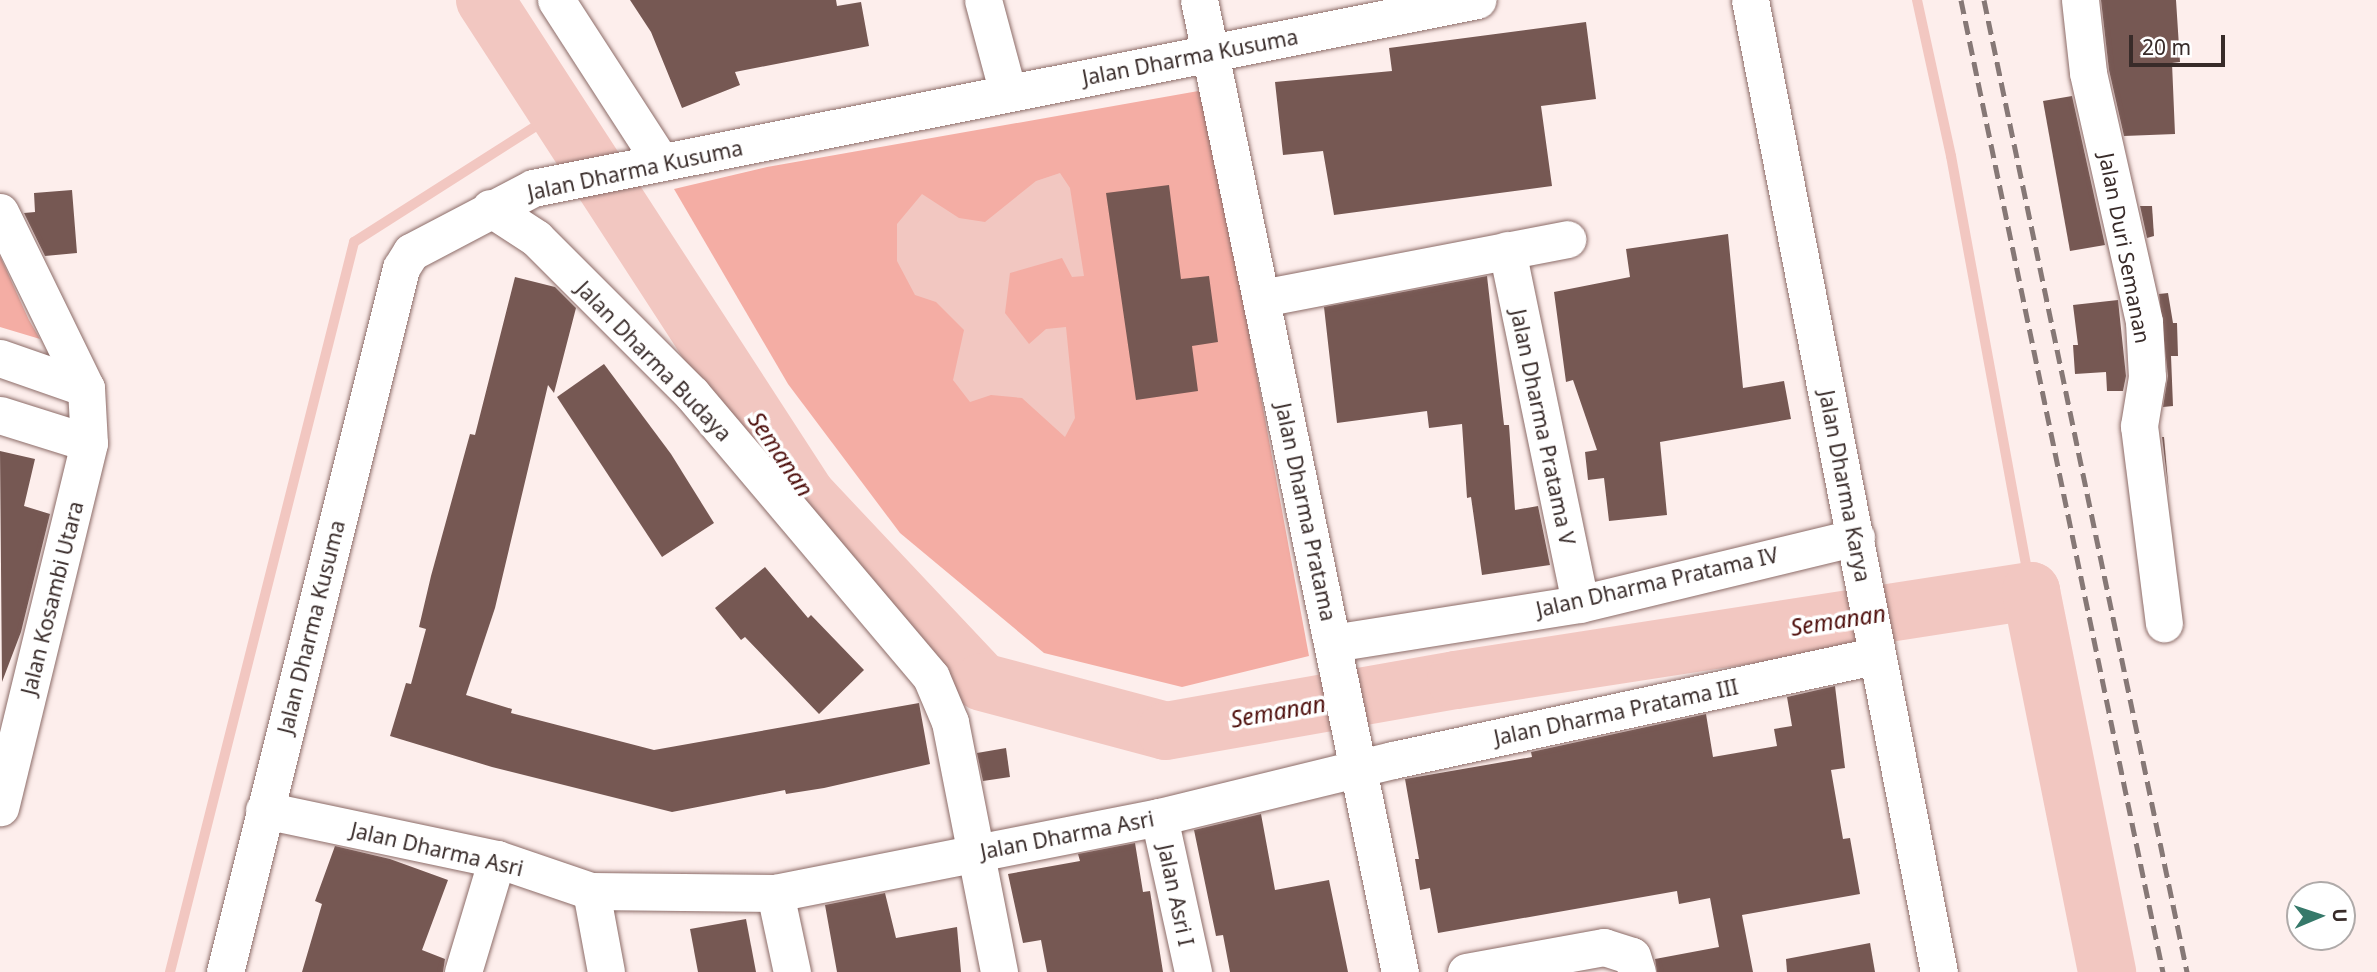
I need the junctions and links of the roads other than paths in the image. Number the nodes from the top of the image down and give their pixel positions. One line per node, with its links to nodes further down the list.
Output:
1 (556, 0): 9 (street)
2 (983, 0): 8 (street)
3 (1199, 0): 7 (street, Jalan Dharma Pratama)
4 (1477, 0): 7 (street, Jalan Dharma Kusuma)
5 (1750, 0): 19 (street, Jalan Dharma Karya)
6 (2080, 0): 21 (street, Jalan Duri Semanan)
7 (1211, 53): 8 (street, Jalan Dharma Kusuma); 14 (street, Jalan Dharma Pratama)
8 (1009, 93): 9 (street, Jalan Dharma Kusuma)
9 (653, 164): 10 (street, Jalan Dharma Kusuma)
10 (490, 208): 26 (street, Jalan Dharma Kusuma); 28 (street, Jalan Dharma Budaya)
11 (0, 212): 16 (street)
12 (1567, 239): 13 (street)
13 (1507, 250): 14 (street); 20 (street, Jalan Dharma Pratama V)
14 (1262, 298): 23 (street, Jalan Dharma Pratama)
15 (0, 358): 16 (street)
16 (86, 388): 18 (street, Jalan Kosambi Utara)
17 (0, 415): 18 (street)
18 (89, 443): 25 (street, Jalan Kosambi Utara)
19 (1857, 547): 20 (street, Jalan Dharma Pratama IV); 22 (street, Jalan Dharma Karya)
20 (1580, 604): 23 (street, Jalan Dharma Pratama IV)
21 (2164, 623)
22 (1873, 646): 24 (street, Jalan Dharma Pratama III); 41 (street, Jalan Dharma Karya)
23 (1334, 649): 24 (street, Jalan Dharma Pratama)
24 (1357, 766): 27 (street, Jalan Dharma Asri); 38 (street, Jalan Dharma Pratama)
25 (0, 807)
26 (264, 810): 29 (street, Jalan Dharma Asri); 32 (street, Jalan Dharma Kusuma)
27 (1159, 817): 28 (street, Jalan Dharma Asri); 37 (street, Jalan Asri I)
28 (975, 853): 31 (street, Jalan Dharma Asri); 36 (street, Jalan Dharma Budaya)
29 (497, 859): 30 (street, Jalan Dharma Asri); 33 (street)
30 (591, 891): 31 (street, Jalan Dharma Asri); 34 (street)
31 (775, 893): 35 (street)
32 (225, 972)
33 (463, 972)
34 (606, 972)
35 (792, 972)
36 (999, 972)
37 (1193, 972)
38 (1400, 972)
39 (1466, 972): 40 (street)
40 (1637, 972)
41 (1939, 972)

